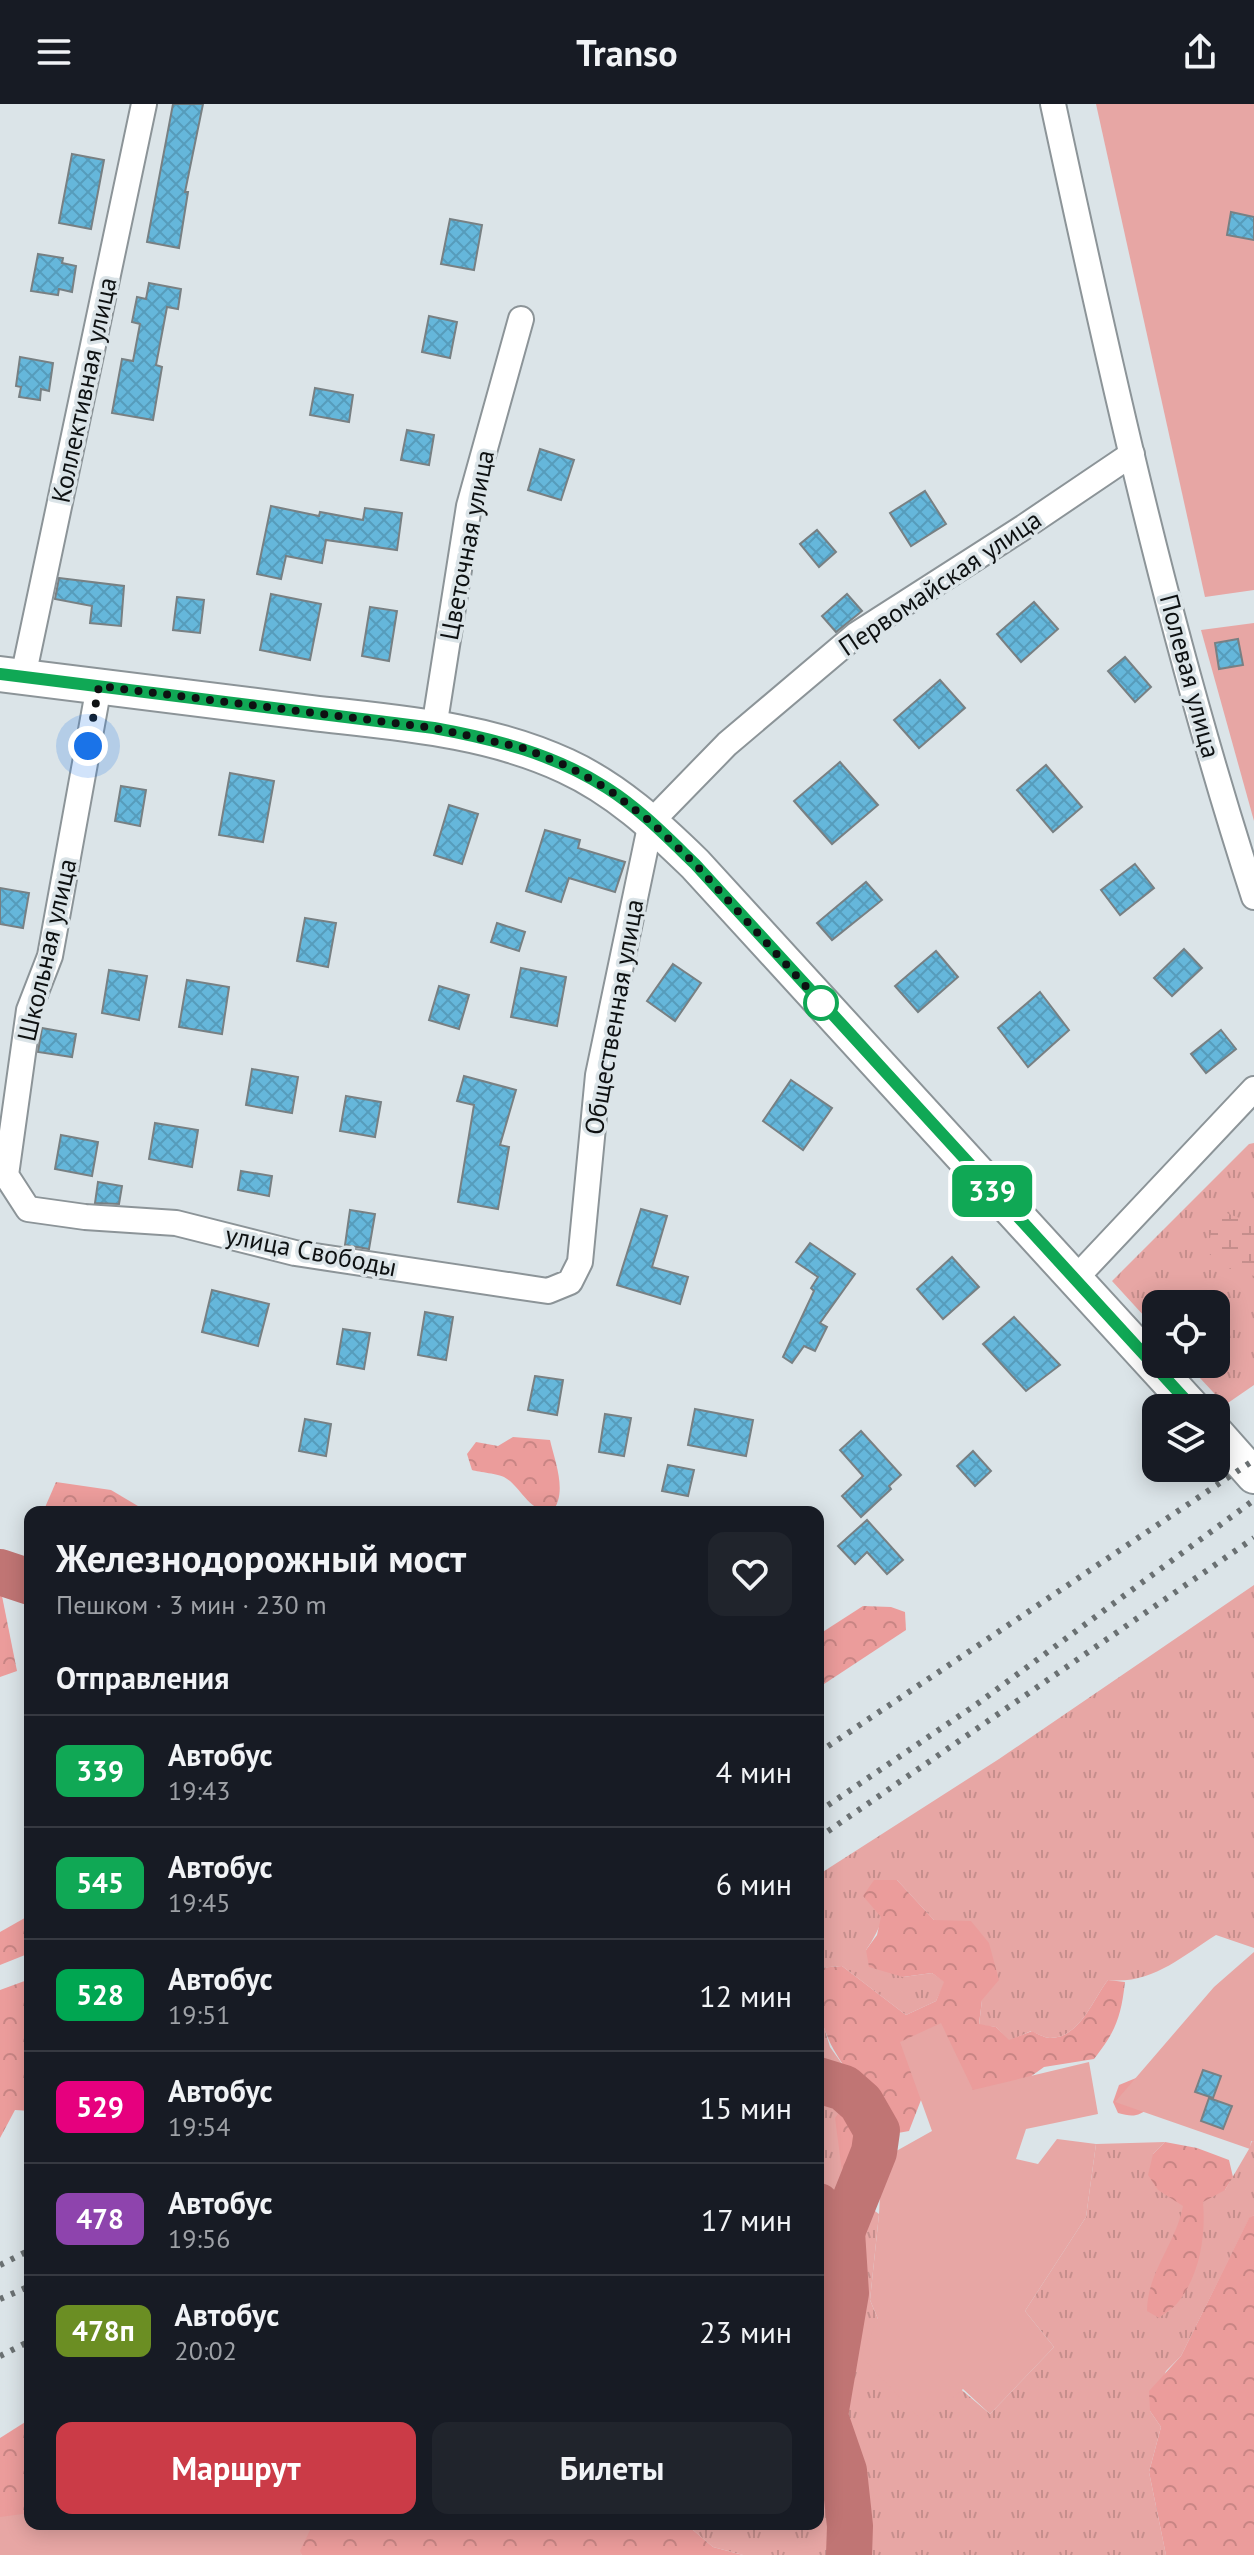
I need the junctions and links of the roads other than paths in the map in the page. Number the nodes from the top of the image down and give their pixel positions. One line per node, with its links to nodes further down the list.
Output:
1 (144, 104): 5 (street, Коллективная улица)
2 (1053, 104): 4 (street, Полевая улица)
3 (521, 319): 7 (street, Цветочная улица)
4 (1132, 454): 8 (street, Первомайская улица); 9 (street, Полевая улица)
5 (12, 675): 6 (main road)
6 (99, 686): 7 (main road); 11 (street, Школьная улица)
7 (434, 728): 8 (main road)
8 (651, 822): 12 (street, Общественная улица); 13 (main road)
9 (1254, 897)
10 (1254, 1089): 13 (street)
11 (28, 1209): 12 (street, улица Свободы)
12 (580, 1262)
13 (1074, 1280): 14 (main road)
14 (1180, 1394)
15 (1230, 1449): 16 (main road)
16 (1254, 1476)

